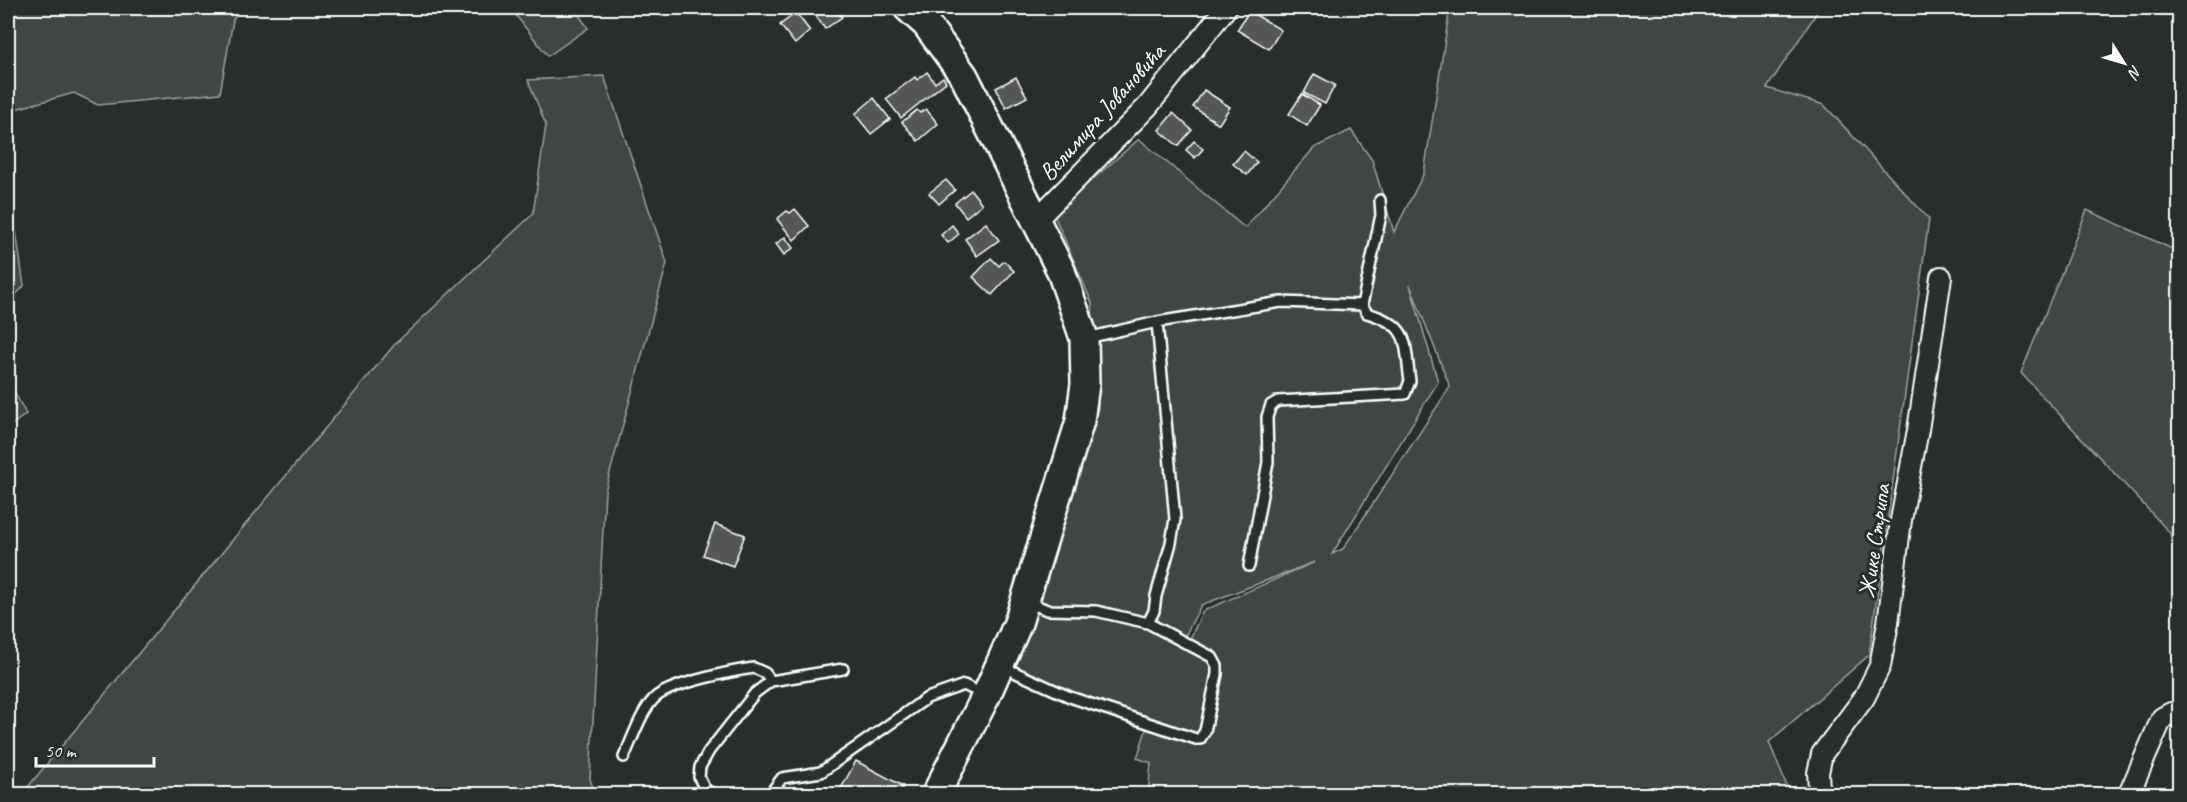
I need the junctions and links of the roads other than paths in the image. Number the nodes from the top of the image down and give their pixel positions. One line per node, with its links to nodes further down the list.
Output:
1 (908, 8): 4 (main road)
2 (1226, 8): 4 (street, Велимира Јовановића)
3 (1380, 200): 6 (lane)
4 (1036, 220): 8 (main road)
5 (1941, 277): 21 (street, Жике Стрипа)
6 (1362, 305): 7 (lane); 9 (lane)
7 (1157, 322): 8 (lane); 11 (lane)
8 (1084, 338): 10 (main road)
9 (1249, 566)
10 (1024, 601): 11 (lane); 12 (main road)
11 (1148, 623): 12 (lane)
12 (999, 665): 15 (main road)
13 (843, 669): 14 (lane)
14 (771, 681): 17 (lane); 18 (lane)
15 (986, 696): 19 (lane); 20 (main road)
16 (2180, 717): 22 (street)
17 (624, 757)
18 (712, 795)
19 (770, 795)
20 (936, 795)
21 (1823, 795)
22 (2129, 795)

